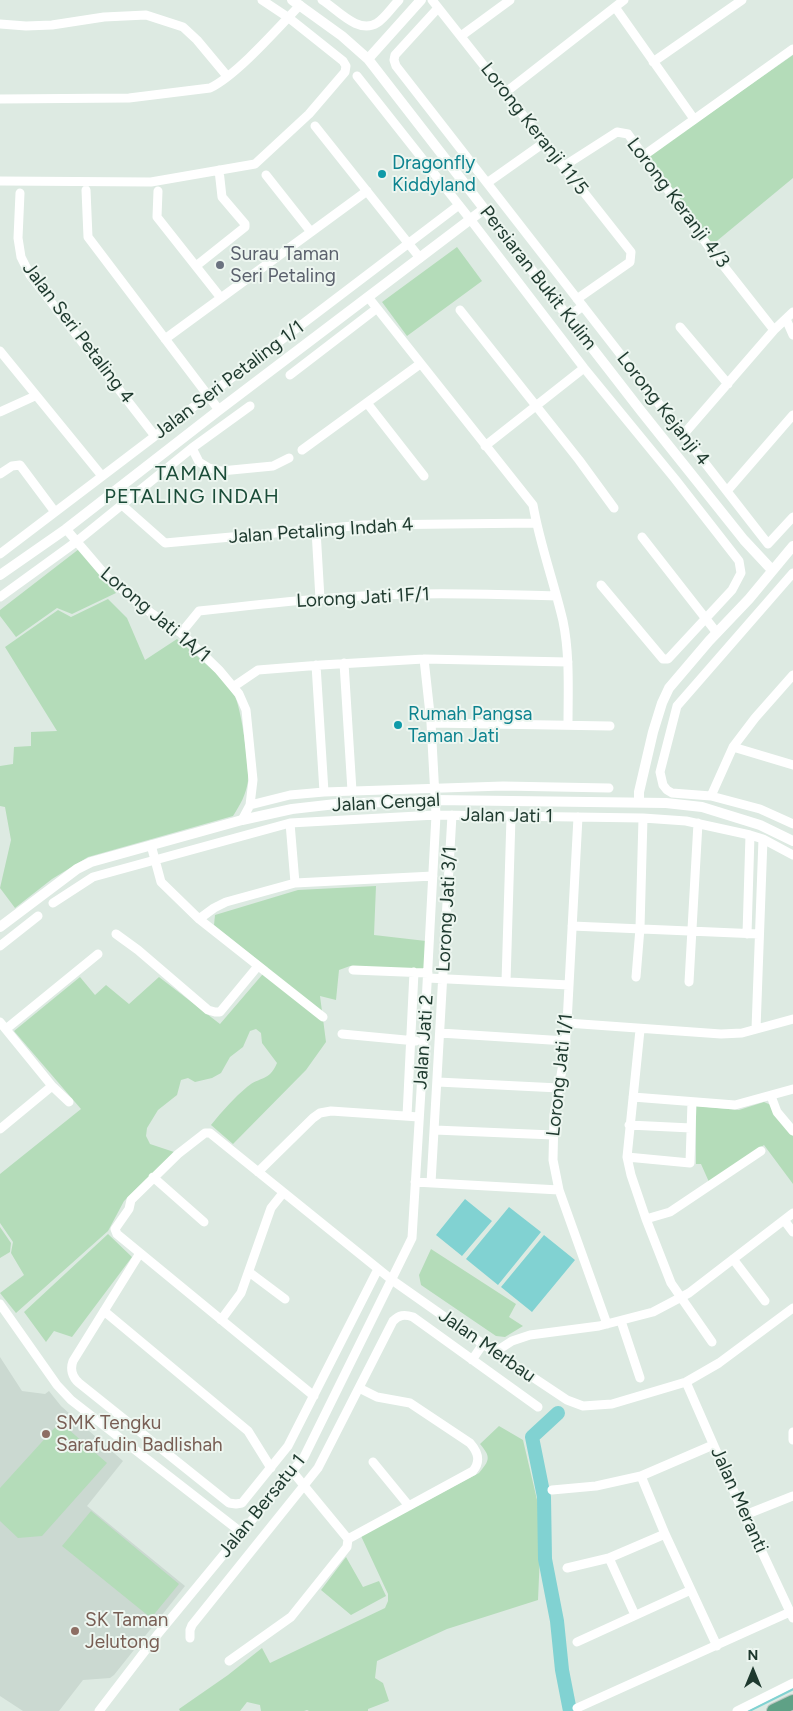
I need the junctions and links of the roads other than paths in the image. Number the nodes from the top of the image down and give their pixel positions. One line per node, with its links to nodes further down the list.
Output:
1 (262, 0): 12 (street)
2 (322, 0): 3 (street)
3 (399, 0)
4 (422, 0): 16 (street)
5 (432, 0): 11 (street, Lorong Keranji 11/5)
6 (510, 0): 14 (street)
7 (624, 0): 10 (street)
8 (742, 0): 17 (street)
9 (296, 3): 12 (street); 16 (street, Persiaran Bukit Kulim)
10 (615, 7): 17 (street); 20 (street)
11 (438, 8): 14 (street, Lorong Keranji 11/5); 30 (street, Lorong Kejanji 4)
12 (288, 18): 18 (street); 27 (street)
13 (0, 24): 18 (street)
14 (461, 36): 20 (street, Lorong Keranji 11/5)
15 (793, 49): 22 (street)
16 (368, 59): 36 (street, Persiaran Bukit Kulim)
17 (654, 62): 22 (street)
18 (227, 76): 21 (street)
19 (357, 76): 35 (street)
20 (506, 92): 24 (street, Lorong Keranji 11/5)
21 (0, 99)
22 (694, 119): 25 (street)
23 (315, 126): 33 (street)
24 (545, 142): 26 (street, Lorong Keranji 11/5); 30 (street)
25 (643, 156): 26 (street, Lorong Keranji 4/3); 51 (street, Lorong Keranji 4/3)
26 (564, 166): 44 (street, Lorong Keranji 11/5)
27 (219, 170): 29 (street); 41 (street)
28 (266, 175): 38 (street)
29 (0, 181)
30 (487, 183): 44 (street, Lorong Kejanji 4)
31 (86, 190): 53 (street)
32 (158, 191): 41 (street)
33 (366, 191): 38 (street); 39 (street)
34 (20, 193): 68 (street, Jalan Seri Petaling 4)
35 (459, 205): 37 (street); 39 (street, Jalan Seri Petaling 1/1)
36 (484, 209): 37 (street); 48 (street, Persiaran Bukit Kulim)
37 (470, 219): 40 (street); 56 (street)
38 (311, 232): 43 (street)
39 (408, 243): 40 (street); 60 (street, Jalan Seri Petaling 1/1)
40 (420, 258): 42 (street)
41 (196, 266): 43 (street)
42 (368, 297): 45 (street); 64 (street)
43 (221, 298): 53 (street)
44 (580, 302): 48 (street); 67 (street, Lorong Kejanji 4)
45 (376, 309): 55 (street); 57 (street)
46 (460, 310): 62 (street)
47 (793, 312): 49 (street)
48 (569, 316): 88 (street, Persiaran Bukit Kulim)
49 (786, 319): 51 (street); 52 (street)
50 (680, 327): 58 (street)
51 (774, 330): 58 (street)
52 (793, 335)
53 (165, 339): 60 (street)
54 (0, 351): 59 (street)
55 (420, 364): 61 (street); 69 (street)
56 (584, 368): 62 (street); 97 (street)
57 (290, 375)
58 (728, 384): 67 (street)
59 (36, 396): 65 (street); 74 (street)
60 (208, 396): 64 (street); 68 (street, Jalan Seri Petaling 1/1)
61 (367, 402): 71 (street); 75 (street)
62 (536, 405): 69 (street); 78 (street)
63 (250, 406): 70 (street)
64 (219, 410): 82 (street)
65 (0, 412)
66 (793, 415): 76 (street)
67 (683, 435): 76 (street, Lorong Kejanji 4)
68 (155, 436): 74 (street, Jalan Seri Petaling 1/1)
69 (485, 446): 81 (street)
70 (192, 448): 72 (street); 77 (street)
71 (302, 450)
72 (289, 458)
73 (0, 474): 79 (street)
74 (102, 476): 79 (street, Jalan Seri Petaling 1/1)
75 (424, 476)
76 (727, 491): 80 (street, Lorong Kejanji 4)
77 (122, 505): 83 (street, Jalan Petaling Indah 4); 85 (street)
78 (614, 508)
79 (55, 512): 87 (street, Jalan Seri Petaling 1/1)
80 (793, 517)
81 (536, 523): 83 (street, Jalan Petaling Indah 4); 92 (street)
82 (66, 529): 85 (street, Lorong Jati 1A/1); 90 (street)
83 (316, 530): 95 (street)
84 (642, 537): 97 (street)
85 (76, 542): 93 (street); 98 (street, Lorong Jati 1A/1)
86 (793, 546): 88 (street)
87 (0, 554)
88 (772, 570): 94 (street)
89 (793, 573): 96 (street)
90 (0, 575)
91 (601, 586): 97 (street)
92 (556, 596): 95 (street, Lorong Jati 1F/1); 101 (street)
93 (0, 597)
94 (749, 598): 96 (street); 99 (street)
95 (320, 599): 98 (street, Lorong Jati 1F/1)
96 (762, 609): 115 (street)
97 (706, 618): 99 (street)
98 (181, 633): 105 (street, Lorong Jati 1A/1)
99 (717, 633): 117 (street)
100 (424, 660): 101 (street); 102 (street); 106 (street)
101 (568, 662): 107 (street)
102 (344, 663): 103 (street); 114 (street)
103 (316, 665): 105 (street); 113 (street)
104 (793, 675): 109 (street)
105 (234, 687): 118 (street, Lorong Jati 1A/1)
106 (431, 724): 107 (street); 111 (street)
107 (568, 725): 108 (street)
108 (610, 726)
109 (732, 747): 110 (street); 115 (street)
110 (793, 765)
111 (434, 788): 112 (street); 114 (street); 116 (street)
112 (609, 788)
113 (324, 792): 114 (street); 118 (street)
114 (352, 792)
115 (711, 796): 127 (street)
116 (435, 800): 117 (street, Jalan Cengal); 119 (street, Jalan Jati 2); 124 (street, Jalan Cengal)
117 (639, 802): 128 (street, Jalan Cengal)
118 (250, 805): 124 (street, Lorong Jati 1A/1)
119 (436, 815): 120 (street, Jalan Jati 1); 125 (street, Jalan Jati 1); 134 (street, Jalan Jati 2)
120 (452, 815): 121 (street, Jalan Jati 1); 153 (street, Lorong Jati 3/1)
121 (511, 817): 122 (street, Jalan Jati 1); 154 (street)
122 (578, 817): 123 (street, Jalan Jati 1); 139 (street, Lorong Jati 1/1)
123 (643, 818): 126 (street, Jalan Jati 1); 141 (street)
124 (242, 820): 131 (street, Jalan Cengal)
125 (290, 823): 133 (street, Jalan Jati 1); 135 (street)
126 (698, 823): 129 (street, Jalan Jati 1); 142 (street)
127 (793, 824)
128 (760, 825): 129 (street); 130 (street, Jalan Cengal)
129 (757, 837): 132 (street, Jalan Jati 1); 144 (street); 145 (street)
130 (793, 841)
131 (151, 845): 133 (street); 140 (street, Jalan Cengal)
132 (793, 855)
133 (156, 860): 136 (street, Jalan Jati 1); 138 (street)
134 (433, 876): 135 (street); 151 (street, Jalan Jati 2)
135 (295, 883): 138 (street)
136 (53, 903)
137 (38, 916): 146 (street)
138 (199, 919): 148 (street)
139 (572, 926): 141 (street); 156 (street, Lorong Jati 1/1)
140 (0, 927)
141 (640, 928): 142 (street); 152 (street)
142 (692, 931): 144 (street); 155 (street)
143 (116, 934): 148 (street)
144 (747, 934): 145 (street)
145 (759, 934): 161 (street)
146 (0, 946)
147 (98, 954): 160 (street)
148 (258, 966): 157 (street)
149 (352, 970): 150 (street)
150 (414, 972): 151 (street); 165 (street)
151 (428, 976): 153 (street); 166 (street, Jalan Jati 2)
152 (636, 977)
153 (444, 979): 154 (street); 163 (street, Lorong Jati 3/1)
154 (506, 982): 156 (street)
155 (689, 982)
156 (569, 985): 159 (street, Lorong Jati 1/1)
157 (323, 1017)
158 (793, 1019): 161 (street)
159 (567, 1023): 162 (street); 167 (street, Lorong Jati 1/1)
160 (3, 1025): 169 (street)
161 (756, 1029): 162 (street)
162 (640, 1030): 173 (street)
163 (440, 1033): 167 (street); 168 (street, Lorong Jati 3/1)
164 (342, 1034): 165 (street)
165 (412, 1041): 166 (street); 176 (street)
166 (424, 1041): 177 (street, Jalan Jati 2)
167 (566, 1041): 170 (street, Lorong Jati 1/1)
168 (438, 1082): 170 (street); 181 (street, Lorong Jati 3/1)
169 (52, 1086): 174 (street); 180 (street)
170 (558, 1088): 183 (street, Lorong Jati 1/1)
171 (793, 1089): 172 (street)
172 (771, 1096): 175 (street); 182 (street)
173 (633, 1097): 175 (street); 178 (street)
174 (69, 1102)
175 (692, 1102): 179 (street)
176 (407, 1116): 177 (street); 186 (street)
177 (419, 1117): 188 (street, Jalan Jati 2)
178 (629, 1125): 179 (street); 185 (street)
179 (691, 1128): 185 (street)
180 (0, 1129)
181 (435, 1130): 183 (street); 189 (street, Lorong Jati 3/1)
182 (793, 1131)
183 (553, 1135): 190 (street, Lorong Jati 1/1)
184 (761, 1152): 193 (street)
185 (627, 1157): 193 (street)
186 (258, 1172): 187 (street, Jalan Merbau); 191 (street, Jalan Merbau)
187 (153, 1178): 195 (street); 197 (street)
188 (415, 1182): 189 (street); 201 (street, Jalan Jati 2)
189 (432, 1183): 190 (street)
190 (559, 1190): 210 (street, Lorong Jati 1/1)
191 (283, 1192): 199 (street, Jalan Merbau); 200 (street)
192 (793, 1213): 194 (street)
193 (646, 1219): 202 (street)
194 (784, 1220): 196 (street); 198 (street)
195 (204, 1222)
196 (793, 1232)
197 (140, 1253): 207 (street); 208 (street)
198 (733, 1259): 202 (street); 204 (street)
199 (378, 1269): 201 (street, Jalan Merbau); 218 (street)
200 (249, 1272): 203 (street); 208 (street)
201 (392, 1280): 212 (street, Jalan Merbau); 227 (street, Jalan Bersatu 1)
202 (682, 1297): 209 (street); 211 (street)
203 (285, 1300)
204 (765, 1302)
205 (0, 1304): 225 (street)
206 (793, 1308): 216 (street, Jalan Merbau)
207 (104, 1311): 223 (street); 226 (street)
208 (222, 1320): 218 (street)
209 (621, 1321): 210 (street); 215 (street)
210 (608, 1324): 213 (street)
211 (712, 1342)
212 (483, 1344): 213 (street, Jalan Merbau); 214 (street)
213 (495, 1352): 216 (street, Jalan Merbau)
214 (472, 1360): 217 (street); 219 (street)
215 (640, 1378)
216 (686, 1382): 222 (street, Jalan Meranti)
217 (359, 1388): 229 (street); 232 (street)
218 (314, 1396): 226 (street)
219 (538, 1407)
220 (793, 1432): 221 (street)
221 (793, 1440)
222 (713, 1445): 228 (street); 233 (street, Jalan Meranti)
223 (163, 1451): 225 (street); 226 (street)
224 (373, 1462): 232 (street)
225 (154, 1465): 234 (street)
226 (271, 1468)
227 (292, 1471): 229 (street); 234 (street, Jalan Bersatu 1)
228 (641, 1476): 230 (street); 235 (street)
229 (303, 1485): 236 (street); 242 (street)
230 (552, 1490)
231 (793, 1496): 233 (street)
232 (409, 1506): 236 (street)
233 (745, 1515): 240 (street, Jalan Meranti)
234 (242, 1533): 249 (street, Jalan Bersatu 1)
235 (665, 1534): 237 (street); 239 (street)
236 (348, 1539): 245 (street)
237 (609, 1558): 238 (street); 241 (street)
238 (566, 1568)
239 (691, 1590): 241 (street); 244 (street)
240 (792, 1615): 244 (street)
241 (635, 1616): 243 (street)
242 (190, 1638)
243 (577, 1642)
244 (716, 1646): 248 (street)
245 (229, 1662)
246 (793, 1683): 250 (street)
247 (793, 1702): 251 (main road)
248 (577, 1708)
249 (99, 1711)
250 (737, 1711)
251 (774, 1711)

